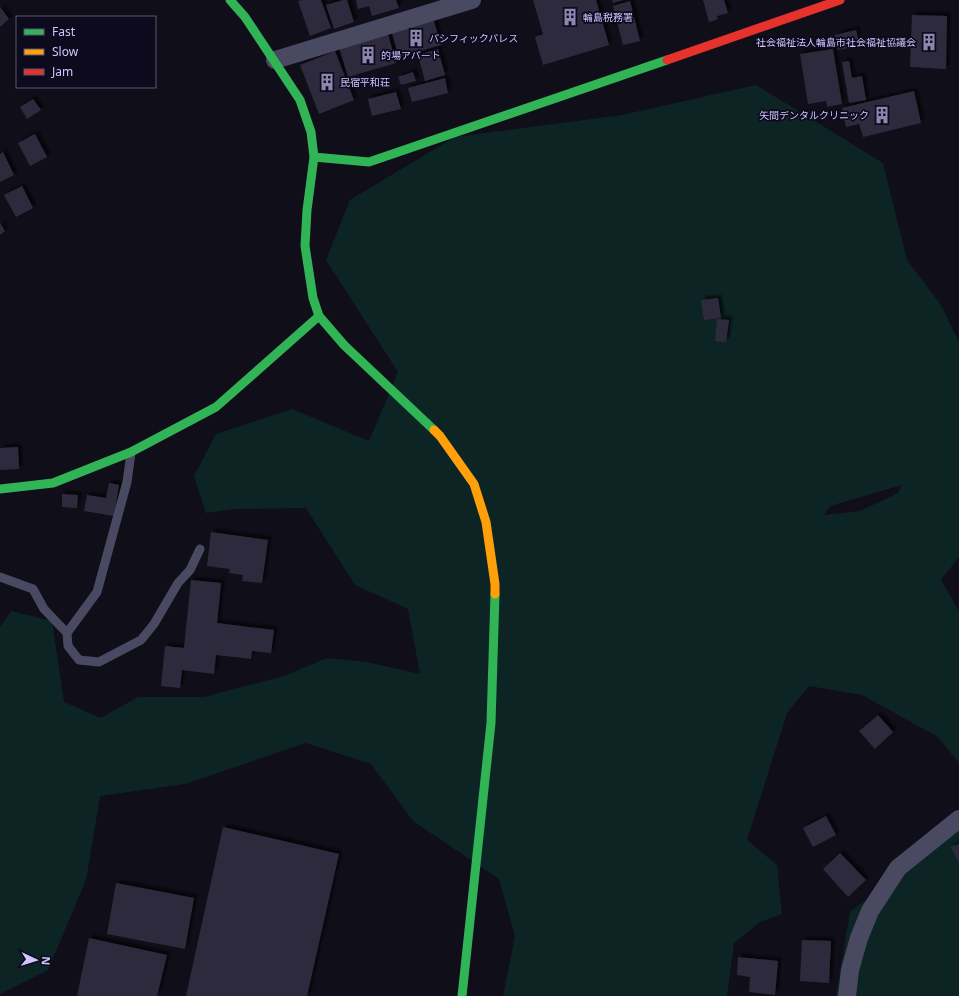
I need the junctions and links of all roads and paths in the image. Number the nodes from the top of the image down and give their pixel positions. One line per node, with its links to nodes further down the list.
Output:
1 (230, 0): 4 (street)
2 (472, 0): 4 (street)
3 (840, 0): 5 (street)
4 (275, 60): 5 (street)
5 (314, 157): 6 (street)
6 (319, 316): 7 (street); 13 (street)
7 (131, 452): 8 (street); 11 (lane)
8 (0, 489)
9 (200, 549): 11 (lane)
10 (0, 577): 11 (lane)
11 (67, 633)
12 (959, 819): 14 (street)
13 (462, 996)
14 (847, 996)

